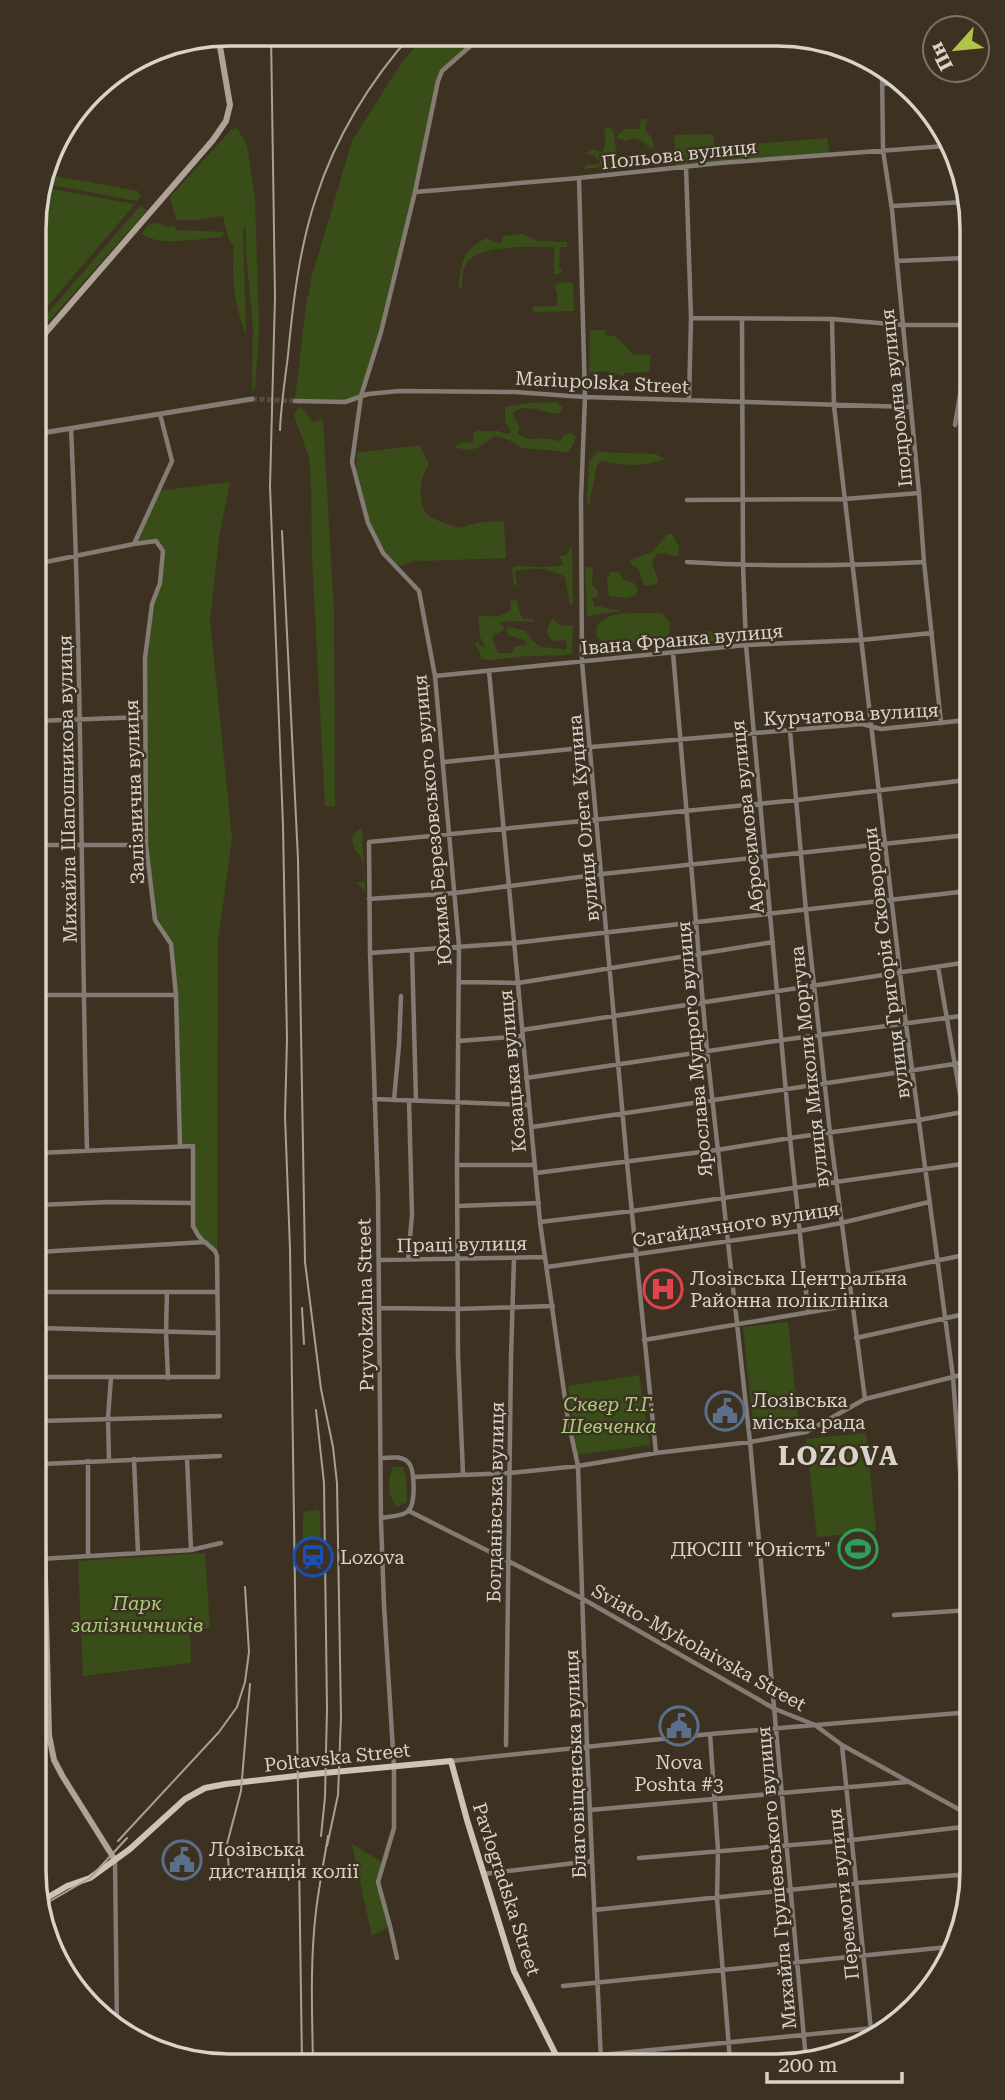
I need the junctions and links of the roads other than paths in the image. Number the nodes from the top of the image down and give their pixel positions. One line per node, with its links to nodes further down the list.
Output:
1 (472, 45): 10 (street, Юхима Березовського вулиця)
2 (220, 46): 20 (main road)
3 (883, 79): 4 (street, Іподромна вулиця)
4 (883, 84): 5 (street); 7 (street, Іподромна вулиця)
5 (889, 84)
6 (940, 146): 7 (street, Польова вулиця)
7 (883, 150): 8 (street, Польова вулиця); 12 (street, Іподромна вулиця)
8 (686, 166): 9 (street, Польова вулиця); 15 (street)
9 (579, 178): 10 (street, Польова вулиця); 23 (street, вулиця Олега Куцина)
10 (415, 192): 21 (street, Юхима Березовського вулиця)
11 (958, 202): 12 (street)
12 (891, 206): 14 (street, Іподромна вулиця)
13 (960, 258): 14 (street)
14 (897, 261): 18 (street, Іподромна вулиця)
15 (691, 318): 16 (street); 25 (street)
16 (742, 319): 17 (street); 27 (street, Абросимова вулиця)
17 (832, 319): 18 (street); 28 (street, вулиця Григорія Сковороди)
18 (902, 325): 19 (street); 29 (street, Іподромна вулиця)
19 (960, 325)
20 (46, 332)
21 (361, 396): 23 (street, Mariupolska Street); 26 (street, Mariupolska Street); 51 (street, Юхима Березовського вулиця)
22 (960, 396): 31 (street)
23 (585, 397): 25 (street, Mariupolska Street); 49 (street, вулиця Олега Куцина)
24 (252, 399): 30 (street)
25 (689, 400): 27 (street, Mariupolska Street)
26 (295, 401)
27 (743, 402): 28 (street, Mariupolska Street); 35 (street, Абросимова вулиця)
28 (834, 406): 29 (street, Mariupolska Street); 37 (street, вулиця Григорія Сковороди)
29 (910, 407): 34 (street, Іподромна вулиця)
30 (160, 414): 32 (street); 38 (street)
31 (955, 425)
32 (71, 428): 33 (street); 39 (street, Михайла Шапошникова вулиця)
33 (46, 432)
34 (919, 493): 37 (street); 42 (street, Іподромна вулиця)
35 (743, 498): 36 (street); 37 (street); 43 (street, Абросимова вулиця)
36 (687, 499)
37 (845, 499): 44 (street, вулиця Григорія Сковороди)
38 (134, 544): 39 (street); 52 (street, Залізнична вулиця)
39 (77, 557): 40 (street); 53 (street, Михайла Шапошникова вулиця)
40 (46, 562)
41 (687, 562): 43 (street)
42 (924, 562): 44 (street); 45 (street, Іподромна вулиця)
43 (743, 565): 44 (street); 47 (street, Абросимова вулиця)
44 (852, 566): 46 (street, вулиця Григорія Сковороди)
45 (932, 634): 46 (street, Івана Франка вулиця); 56 (street, Іподромна вулиця)
46 (861, 640): 47 (street, Івана Франка вулиця); 57 (street, вулиця Григорія Сковороди)
47 (746, 645): 48 (street, Івана Франка вулиця); 59 (street, Абросимова вулиця)
48 (673, 653): 49 (street, Івана Франка вулиця); 60 (street, Ярослава Мудрого вулиця)
49 (582, 662): 50 (street, Івана Франка вулиця); 61 (street, вулиця Олега Куцина)
50 (489, 671): 51 (street, Івана Франка вулиця); 62 (street, Козацька вулиця)
51 (435, 676): 63 (street, Юхима Березовського вулиця)
52 (144, 717): 53 (street); 75 (street, Залізнична вулиця)
53 (81, 719): 54 (street); 74 (street, Михайла Шапошникова вулиця)
54 (46, 721)
55 (960, 721): 56 (street, Курчатова вулиця)
56 (941, 723): 57 (street, Курчатова вулиця)
57 (871, 727): 58 (street, Курчатова вулиця); 65 (street, вулиця Григорія Сковороди)
58 (790, 731): 59 (street, Курчатова вулиця); 66 (street, вулиця Миколи Моргуна)
59 (752, 733): 60 (street, Курчатова вулиця); 67 (street, Абросимова вулиця)
60 (680, 740): 61 (street, Курчатова вулиця); 68 (street, Ярослава Мудрого вулиця)
61 (591, 747): 62 (street, Курчатова вулиця); 69 (street, вулиця Олега Куцина)
62 (496, 756): 63 (street, Курчатова вулиця); 70 (street, Козацька вулиця)
63 (444, 762): 71 (street, Юхима Березовського вулиця)
64 (960, 781): 65 (street)
65 (880, 789): 66 (street); 76 (street, вулиця Григорія Сковороди)
66 (797, 800): 67 (street); 77 (street, вулиця Миколи Моргуна)
67 (760, 803): 68 (street); 78 (street, Абросимова вулиця)
68 (686, 810): 69 (street); 79 (street, Ярослава Мудрого вулиця)
69 (598, 819): 70 (street); 80 (street, вулиця Олега Куцина)
70 (504, 830): 71 (street); 81 (street, Козацька вулиця)
71 (450, 834): 83 (street, Юхима Березовського вулиця); 84 (street, Pryvokzalna Street)
72 (960, 836): 76 (street)
73 (46, 845): 74 (street)
74 (82, 845): 75 (street); 104 (street, Михайла Шапошникова вулиця)
75 (146, 845): 106 (street, Залізнична вулиця)
76 (885, 845): 77 (street); 85 (street, вулиця Григорія Сковороди)
77 (801, 853): 78 (street); 86 (street, вулиця Миколи Моргуна)
78 (766, 857): 79 (street); 87 (street, Абросимова вулиця)
79 (691, 865): 80 (street); 88 (street, Ярослава Мудрого вулиця)
80 (602, 874): 81 (street); 89 (street, вулиця Олега Куцина)
81 (509, 885): 83 (street); 91 (street, Козацька вулиця)
82 (960, 892): 85 (street)
83 (455, 893): 84 (street); 92 (street, Юхима Березовського вулиця)
84 (369, 899): 94 (street, Pryvokzalna Street)
85 (891, 901): 86 (street); 99 (street, вулиця Григорія Сковороди)
86 (806, 911): 87 (street); 102 (street, вулиця Миколи Моргуна)
87 (771, 914): 88 (street); 90 (street, Абросимова вулиця)
88 (696, 922): 89 (street); 95 (street, Ярослава Мудрого вулиця)
89 (607, 932): 91 (street); 98 (street, вулиця Олега Куцина)
90 (773, 942): 95 (street); 103 (street, Абросимова вулиця)
91 (514, 943): 92 (street); 101 (street, Козацька вулиця)
92 (459, 946): 93 (street); 100 (street, Юхима Березовського вулиця)
93 (412, 950): 94 (street); 129 (street)
94 (370, 953): 126 (street, Pryvokzalna Street)
95 (698, 955): 98 (street); 108 (street, Ярослава Мудрого вулиця)
96 (960, 963): 97 (street)
97 (938, 967): 99 (street); 111 (street)
98 (610, 969): 101 (street); 109 (street, вулиця Олега Куцина)
99 (900, 973): 102 (street); 112 (street, вулиця Григорія Сковороди)
100 (460, 982): 101 (street); 116 (street, Юхима Березовського вулиця)
101 (518, 983): 113 (street, Козацька вулиця)
102 (814, 985): 103 (street); 114 (street, вулиця Миколи Моргуна)
103 (778, 990): 108 (street); 115 (street, Абросимова вулиця)
104 (83, 994): 105 (street); 106 (street); 140 (street, Михайла Шапошникова вулиця)
105 (46, 995)
106 (176, 995): 139 (street, Залізнична вулиця)
107 (401, 996): 127 (street)
108 (703, 1003): 109 (street); 117 (street, Ярослава Мудрого вулиця)
109 (615, 1015): 113 (street); 120 (street, вулиця Олега Куцина)
110 (960, 1016): 111 (street)
111 (947, 1018): 112 (street); 119 (street)
112 (906, 1024): 114 (street); 121 (street, вулиця Григорія Сковороди)
113 (522, 1033): 116 (street); 122 (street, Козацька вулиця)
114 (820, 1034): 115 (street); 123 (street, вулиця Миколи Моргуна)
115 (782, 1040): 117 (street); 125 (street, Абросимова вулиця)
116 (458, 1041): 131 (street, Юхима Березовського вулиця)
117 (707, 1051): 120 (street); 130 (street, Ярослава Мудрого вулиця)
118 (959, 1063): 119 (street)
119 (955, 1064): 121 (street); 124 (street)
120 (619, 1065): 122 (street); 134 (street, вулиця Олега Куцина)
121 (912, 1070): 123 (street); 135 (street, вулиця Григорія Сковороди)
122 (526, 1079): 132 (street, Козацька вулиця)
123 (825, 1083): 125 (street); 137 (street, вулиця Миколи Моргуна)
124 (959, 1083)
125 (786, 1089): 130 (street); 138 (street, Абросимова вулиця)
126 (374, 1099): 127 (street); 170 (street, Pryvokzalna Street)
127 (394, 1100): 128 (street)
128 (409, 1101): 129 (street); 168 (street)
129 (416, 1101): 131 (street)
130 (712, 1101): 134 (street); 141 (street, Ярослава Мудрого вулиця)
131 (458, 1102): 132 (street); 145 (street, Юхима Березовського вулиця)
132 (529, 1105): 136 (street, Козацька вулиця)
133 (959, 1112): 135 (street)
134 (624, 1113): 136 (street); 143 (street, вулиця Олега Куцина)
135 (919, 1120): 137 (street); 147 (street, вулиця Григорія Сковороди)
136 (532, 1128): 146 (street, Козацька вулиця)
137 (830, 1133): 138 (street); 149 (street, вулиця Миколи Моргуна)
138 (790, 1138): 141 (street); 150 (street, Абросимова вулиця)
139 (180, 1146): 140 (street); 153 (street)
140 (87, 1150): 142 (street)
141 (717, 1150): 143 (street); 151 (street, Ярослава Мудрого вулиця)
142 (45, 1153)
143 (627, 1163): 148 (street); 157 (street, вулиця Олега Куцина)
144 (959, 1164): 147 (street)
145 (457, 1165): 146 (street); 156 (street, Юхима Березовського вулиця)
146 (535, 1165): 148 (street, Козацька вулиця)
147 (925, 1169): 149 (street); 152 (street, вулиця Григорія Сковороди)
148 (536, 1173): 154 (street, Козацька вулиця)
149 (836, 1183): 150 (street); 159 (street, вулиця Миколи Моргуна)
150 (796, 1189): 151 (street); 160 (street, Абросимова вулиця)
151 (722, 1197): 157 (street); 161 (street, Ярослава Мудрого вулиця)
152 (929, 1202): 159 (street, Сагайдачного вулиця); 171 (street, вулиця Григорія Сковороди)
153 (193, 1203): 155 (street); 162 (street)
154 (539, 1203): 156 (street); 158 (street, Козацька вулиця)
155 (45, 1205)
156 (458, 1206): 169 (street, Юхима Березовського вулиця)
157 (632, 1212): 158 (street); 164 (street, вулиця Олега Куцина)
158 (540, 1223): 166 (street, Козацька вулиця)
159 (841, 1223): 160 (street, Сагайдачного вулиця); 173 (street, вулиця Миколи Моргуна)
160 (799, 1231): 161 (street, Сагайдачного вулиця); 182 (street, Абросимова вулиця)
161 (727, 1241): 164 (street, Сагайдачного вулиця); 185 (street, Ярослава Мудрого вулиця)
162 (205, 1242): 163 (street); 176 (street)
163 (45, 1252)
164 (637, 1254): 172 (street, Сагайдачного вулиця); 190 (street, вулиця Олега Куцина)
165 (959, 1256): 171 (street)
166 (545, 1257): 167 (street, Праці вулиця); 172 (street, Козацька вулиця)
167 (514, 1258): 169 (street, Праці вулиця); 180 (street, Богданівська вулиця)
168 (408, 1259): 169 (street, Праці вулиця); 170 (street, Праці вулиця)
169 (458, 1259): 181 (street, Юхима Березовського вулиця)
170 (379, 1260): 179 (street, Pryvokzalna Street)
171 (937, 1260): 173 (street); 184 (street, вулиця Григорія Сковороди)
172 (547, 1267): 178 (street, Козацька вулиця)
173 (849, 1279): 177 (street, вулиця Миколи Моргуна)
174 (45, 1292): 175 (street)
175 (167, 1292): 176 (street); 187 (street)
176 (217, 1292): 188 (street)
177 (852, 1305): 182 (street); 189 (street, вулиця Миколи Моргуна)
178 (553, 1306): 180 (street); 210 (street, Козацька вулиця)
179 (379, 1308): 181 (street); 205 (street, Pryvokzalna Street)
180 (513, 1308): 181 (street); 211 (street, Богданівська вулиця)
181 (458, 1309): 212 (street, Юхима Березовського вулиця)
182 (808, 1311): 185 (street)
183 (959, 1315): 184 (street)
184 (945, 1318): 189 (street); 194 (street, вулиця Григорія Сковороди)
185 (737, 1323): 190 (street); 200 (street, Ярослава Мудрого вулиця)
186 (45, 1328): 187 (street)
187 (166, 1332): 188 (street); 195 (street)
188 (218, 1334): 195 (street)
189 (856, 1338): 196 (street, вулиця Миколи Моргуна)
190 (645, 1340): 201 (street, вулиця Олега Куцина)
191 (959, 1375): 194 (street)
192 (45, 1377): 193 (street)
193 (111, 1377): 195 (street); 198 (street)
194 (953, 1377): 196 (street); 202 (street, вулиця Григорія Сковороди)
195 (168, 1378)
196 (865, 1399): 200 (street)
197 (220, 1416): 198 (street)
198 (108, 1418): 199 (street); 207 (street)
199 (45, 1421)
200 (750, 1442): 201 (street); 226 (street, Михайла Грушевського вулиця)
201 (656, 1453): 210 (street)
202 (959, 1453)
203 (220, 1456): 204 (street)
204 (187, 1458): 206 (street); 217 (street)
205 (381, 1458): 213 (street); 215 (street, Pryvokzalna Street)
206 (134, 1459): 207 (street); 218 (street)
207 (109, 1460): 208 (street)
208 (88, 1461): 209 (street); 219 (street)
209 (45, 1464)
210 (578, 1466): 211 (street); 222 (street, Благовіщенська вулиця)
211 (510, 1473): 212 (street); 221 (street, Богданівська вулиця)
212 (463, 1474): 213 (street)
213 (413, 1477): 214 (street)
214 (409, 1511): 215 (street); 221 (street, Sviato-Mykolaivska Street)
215 (381, 1518): 237 (street, Pryvokzalna Street)
216 (221, 1543): 217 (street)
217 (191, 1550): 218 (street)
218 (138, 1553): 219 (street)
219 (89, 1556): 220 (street)
220 (45, 1559)
221 (508, 1561): 222 (street, Sviato-Mykolaivska Street); 233 (street, Богданівська вулиця)
222 (583, 1599): 226 (street, Sviato-Mykolaivska Street); 235 (street, Благовіщенська вулиця)
223 (959, 1608): 224 (street)
224 (894, 1615)
225 (45, 1638): 232 (main road)
226 (775, 1709): 228 (street, Sviato-Mykolaivska Street); 229 (street, Михайла Грушевського вулиця)
227 (959, 1713): 228 (street)
228 (816, 1725): 229 (street); 234 (street, Sviato-Mykolaivska Street)
229 (777, 1729): 230 (street); 240 (street, Михайла Грушевського вулиця)
230 (710, 1734): 235 (street); 241 (street)
231 (45, 1735): 232 (street)
232 (49, 1735): 249 (main road)
233 (506, 1745)
234 (842, 1745): 238 (street, Sviato-Mykolaivska Street); 239 (street, Перемоги вулиця)
235 (587, 1746): 236 (street); 242 (street, Благовіщенська вулиця)
236 (451, 1762): 237 (main road, Poltavska Street); 251 (main road, Pavlogradska Street)
237 (394, 1767): 249 (main road, Poltavska Street); 260 (street, Pryvokzalna Street)
238 (908, 1782): 239 (street); 243 (street, Sviato-Mykolaivska Street)
239 (846, 1789): 240 (street); 245 (street, Перемоги вулиця)
240 (782, 1792): 241 (street); 246 (street, Михайла Грушевського вулиця)
241 (715, 1799): 242 (street); 247 (street)
242 (590, 1810): 250 (street, Благовіщенська вулиця)
243 (959, 1810)
244 (959, 1827): 245 (street)
245 (852, 1840): 246 (street); 253 (street, Перемоги вулиця)
246 (786, 1844): 247 (street); 254 (street, Михайла Грушевського вулиця)
247 (719, 1850): 248 (street); 256 (street)
248 (639, 1858)
249 (115, 1860): 255 (main road, Poltavska Street); 265 (street)
250 (592, 1861): 251 (street); 257 (street, Благовіщенська вулиця)
251 (483, 1874): 270 (main road, Pavlogradska Street)
252 (959, 1875): 253 (street)
253 (857, 1884): 254 (street); 259 (street, Перемоги вулиця)
254 (791, 1891): 256 (street); 261 (street, Михайла Грушевського вулиця)
255 (47, 1898)
256 (717, 1899): 257 (street); 262 (street)
257 (594, 1910): 263 (street, Благовіщенська вулиця)
258 (943, 1947): 259 (street)
259 (864, 1955): 261 (street); 266 (street, Перемоги вулиця)
260 (397, 1958)
261 (797, 1963): 262 (street); 267 (street, Михайла Грушевського вулиця)
262 (722, 1970): 263 (street); 268 (street)
263 (597, 1983): 264 (street); 271 (street, Благовіщенська вулиця)
264 (563, 1986)
265 (115, 2015)
266 (870, 2028): 267 (street)
267 (804, 2035): 268 (street); 269 (street, Михайла Грушевського вулиця)
268 (728, 2042): 272 (street); 273 (street)
269 (805, 2052)
270 (556, 2054)
271 (601, 2054)
272 (633, 2054)
273 (729, 2054)

